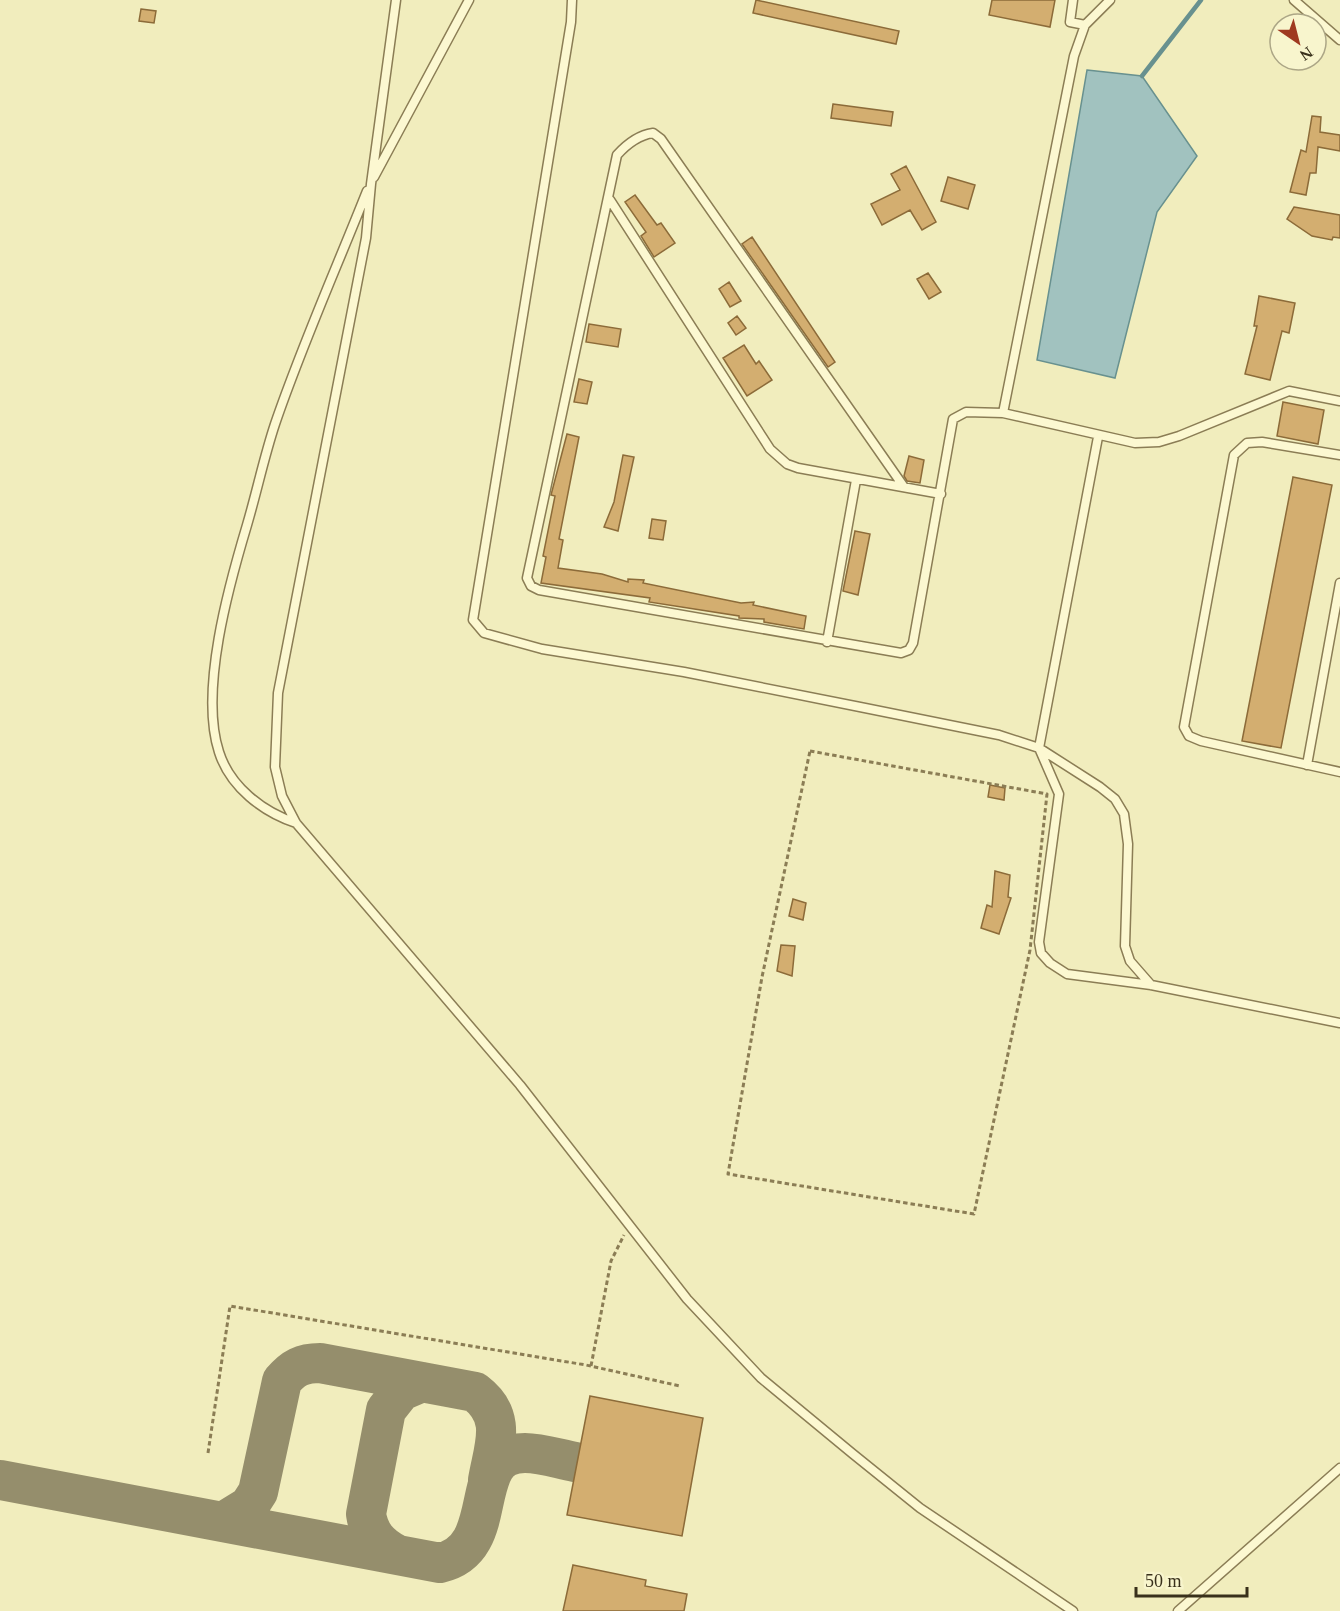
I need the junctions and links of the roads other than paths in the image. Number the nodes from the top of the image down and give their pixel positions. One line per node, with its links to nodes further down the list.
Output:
1 (396, 0): 9 (lane)
2 (470, 0): 9 (lane)
3 (572, 0): 20 (lane)
4 (1073, 0): 7 (lane)
5 (1110, 0): 7 (lane)
6 (1294, 0): 8 (lane)
7 (1085, 25): 12 (lane)
8 (1339, 36)
9 (370, 183): 23 (lane); 23 (lane)
10 (610, 200): 15 (lane); 16 (lane); 19 (lane)
11 (1340, 401): 13 (lane)
12 (1003, 413): 13 (lane); 17 (lane)
13 (1098, 436): 20 (lane)
14 (1340, 455): 21 (lane)
15 (856, 480): 16 (lane); 19 (lane)
16 (904, 487): 17 (lane)
17 (941, 494): 19 (lane)
18 (1340, 583): 21 (lane)
19 (827, 642)
20 (1039, 748): 24 (lane); 24 (lane)
21 (1307, 765): 22 (lane)
22 (1340, 772)
23 (296, 823): 27 (lane)
24 (1151, 985): 25 (lane)
25 (1340, 1023)
26 (1340, 1468): 28 (lane)
27 (1073, 1611)
28 (1178, 1611)

